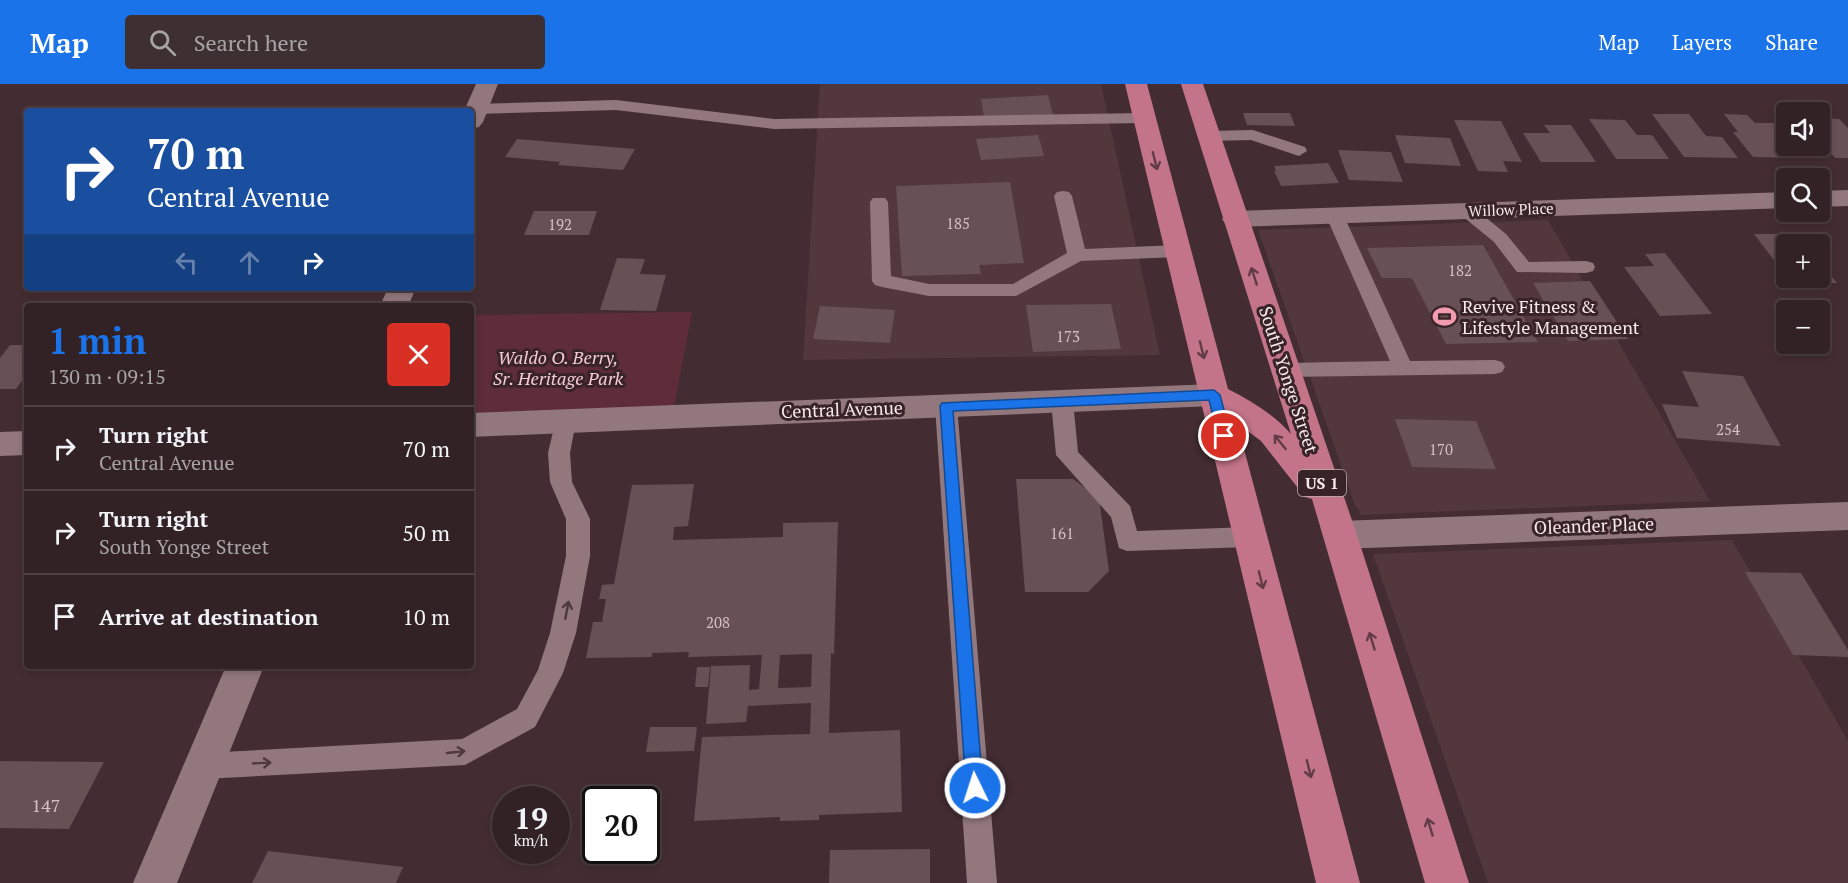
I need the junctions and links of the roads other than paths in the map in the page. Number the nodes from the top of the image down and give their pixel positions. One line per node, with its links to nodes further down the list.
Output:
1 (487, 84): 4 (street)
2 (1136, 84): 5 (main road)
3 (1192, 84): 6 (main road, South Yonge Street / US 1)
4 (474, 116): 5 (lane)
5 (1144, 118): 16 (main road, one-way to 16)
6 (1208, 136): 7 (lane); 15 (main road, South Yonge Street / US 1)
7 (1299, 151)
8 (1063, 196): 17 (lane)
9 (1848, 198): 10 (street)
10 (1830, 199)
11 (1776, 200): 13 (street, Willow Place)
12 (879, 202): 17 (lane)
13 (1467, 211): 14 (street, Willow Place); 18 (lane)
14 (1335, 216): 15 (street, Willow Place); 20 (lane)
15 (1235, 219): 21 (main road, South Yonge Street / US 1, one-way to 15)
16 (1177, 251): 17 (lane); 22 (main road, one-way to 22)
17 (1077, 255)
18 (1586, 267)
19 (1495, 367): 20 (lane)
20 (1403, 368): 21 (lane)
21 (1285, 370): 29 (main road, South Yonge Street / US 1)
22 (1214, 395): 23 (street, Central Avenue); 29 (main road, one-way to 22); 32 (main road)
23 (1062, 401): 24 (street, Central Avenue); 32 (lane)
24 (946, 406): 25 (street, Central Avenue); 36 (lane)
25 (565, 421): 26 (street, Central Avenue); 34 (lane, one-way to 25)
26 (474, 425)
27 (24, 443): 28 (street)
28 (0, 444)
29 (1329, 504): 31 (main road, South Yonge Street / US 1)
30 (1848, 516): 31 (street, Oleander Place)
31 (1340, 535): 38 (main road, South Yonge Street / US 1, one-way to 31)
32 (1250, 537): 37 (main road, one-way to 37)
33 (244, 669): 34 (street)
34 (203, 766): 35 (street)
35 (155, 883)
36 (982, 883)
37 (1338, 883)
38 (1447, 883)

